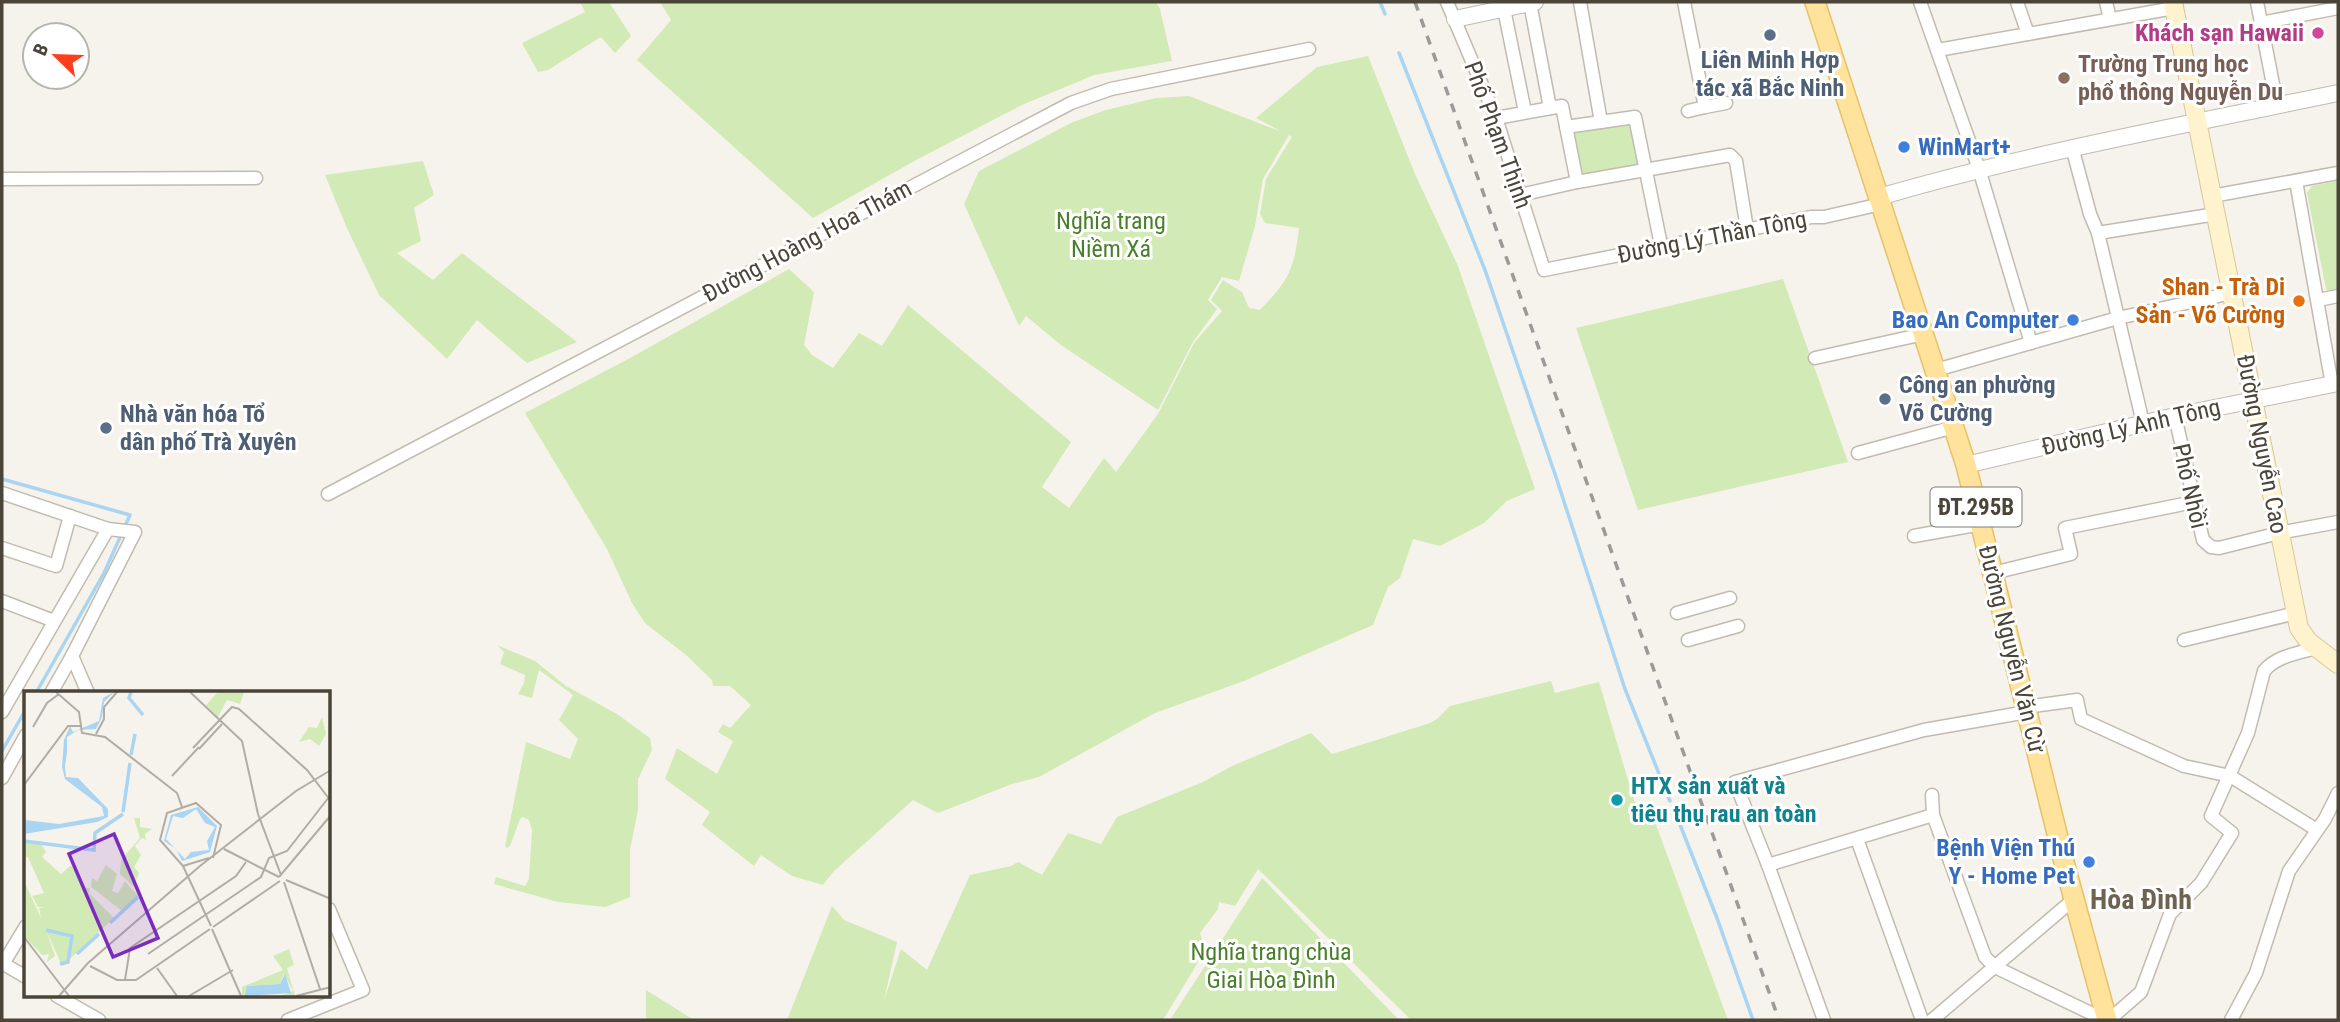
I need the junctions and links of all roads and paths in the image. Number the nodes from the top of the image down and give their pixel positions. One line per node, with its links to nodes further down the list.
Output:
1 (1447, 2): 13 (street, Phố Phạm Thịnh)
2 (1532, 2): 12 (street); 23 (street)
3 (1580, 2): 27 (street)
4 (1684, 2): 22 (street)
5 (1815, 2): 39 (main road, Đường Nguyễn Văn Cừ / ĐT.295B)
6 (1920, 2): 18 (street)
7 (2017, 2): 16 (street)
8 (2106, 2): 14 (street)
9 (2257, 2): 15 (street)
10 (2173, 5): 14 (street); 28 (main road, Đường Nguyễn Cao)
11 (2338, 8): 15 (street)
12 (1504, 9): 13 (street); 25 (street)
13 (1455, 19): 26 (street, Phố Phạm Thịnh)
14 (2110, 19): 16 (street)
15 (2262, 23): 21 (street)
16 (2028, 34): 18 (street)
17 (1309, 49): 61 (street, Đường Hoàng Hoa Thám)
18 (1938, 50): 32 (street)
19 (2338, 93): 21 (street, Đường Lý Thần Tông)
20 (1726, 103): 22 (street)
21 (2277, 105): 28 (street, Đường Lý Thần Tông)
22 (1705, 107): 24 (street)
23 (1550, 108): 25 (street); 29 (street)
24 (1688, 111)
25 (1525, 112): 26 (street)
26 (1496, 118): 38 (street, Phố Phạm Thịnh)
27 (1601, 122): 29 (street); 31 (street)
28 (2197, 122): 30 (street, Đường Lý Thần Tông); 40 (main road, Đường Nguyễn Cao)
29 (1566, 127): 36 (street)
30 (2072, 147): 32 (street, Đường Lý Thần Tông); 42 (street)
31 (1647, 168): 36 (street); 41 (street); 43 (street)
32 (1979, 169): 39 (street, Đường Lý Thần Tông); 50 (street)
33 (2338, 173): 37 (street)
34 (256, 178): 35 (street)
35 (2, 179)
36 (1577, 181): 38 (street)
37 (2296, 181): 40 (street); 47 (street)
38 (1520, 195): 44 (street, Phố Phạm Thịnh)
39 (1880, 200): 41 (street, Đường Lý Thần Tông); 49 (main road, Đường Nguyễn Văn Cừ / ĐT.295B)
40 (2214, 205): 42 (street); 45 (main road, Đường Nguyễn Cao)
41 (1747, 229): 43 (street, Đường Lý Thần Tông)
42 (2098, 233): 48 (street)
43 (1661, 245): 44 (street, Đường Lý Thần Tông)
44 (1544, 270)
45 (2232, 293): 48 (street); 54 (main road, Đường Nguyễn Cao)
46 (2338, 296): 47 (street)
47 (2318, 300): 53 (street)
48 (2118, 318): 50 (street); 56 (street)
49 (1924, 334): 51 (street); 52 (main road, Đường Nguyễn Văn Cừ / ĐT.295B)
50 (2031, 343): 52 (street)
51 (1815, 358)
52 (1936, 370): 57 (main road, Đường Nguyễn Văn Cừ / ĐT.295B)
53 (2335, 384): 54 (street, Đường Lý Anh Tông)
54 (2253, 400): 55 (street, Đường Lý Anh Tông); 67 (main road, Đường Nguyễn Cao)
55 (2175, 416): 56 (street, Đường Lý Anh Tông); 62 (street, Phố Nhồi)
56 (2143, 423): 59 (street, Đường Lý Anh Tông)
57 (1954, 427): 58 (street); 59 (main road, Đường Nguyễn Văn Cừ / ĐT.295B)
58 (1858, 453)
59 (1966, 465): 65 (main road, Đường Nguyễn Văn Cừ / ĐT.295B)
60 (2, 493): 63 (street)
61 (328, 494)
62 (2194, 502): 67 (street, Phố Nhồi); 70 (street)
63 (70, 516): 66 (street); 69 (street)
64 (2338, 522): 67 (street, Phố Nhồi)
65 (1981, 524): 68 (street); 70 (main road, Đường Nguyễn Văn Cừ / ĐT.295B)
66 (108, 529): 75 (street); 80 (street)
67 (2279, 533): 74 (main road, Đường Nguyễn Cao)
68 (1914, 536)
69 (2, 548)
70 (1993, 573): 84 (main road, Đường Nguyễn Văn Cừ / ĐT.295B)
71 (1730, 598): 73 (street)
72 (2, 601): 75 (street)
73 (1677, 613)
74 (2296, 613): 78 (street); 79 (main road, Đường Nguyễn Cao)
75 (54, 621): 85 (street)
76 (1738, 626): 77 (street)
77 (1688, 640)
78 (2185, 640)
79 (2316, 648): 81 (main road, Đường Nguyễn Cao); 87 (street)
80 (72, 656): 82 (street); 83 (street)
81 (2338, 664)
82 (52, 691)
83 (87, 691)
84 (2026, 710): 87 (street); 94 (street); 95 (main road, Đường Nguyễn Văn Cừ / ĐT.295B)
85 (2, 712)
86 (24, 739): 88 (street)
87 (2230, 776): 92 (street); 107 (street)
88 (2, 778)
89 (2338, 793): 92 (street)
90 (1932, 795): 91 (street)
91 (1933, 815): 93 (street); 99 (street)
92 (2317, 830): 108 (street)
93 (1857, 839): 94 (street); 105 (street)
94 (1768, 865): 104 (street)
95 (2074, 899): 99 (street); 107 (main road, Đường Nguyễn Văn Cừ / ĐT.295B)
96 (331, 914): 103 (street)
97 (24, 929): 98 (street)
98 (3, 963): 100 (street)
99 (1995, 967): 106 (street); 107 (street)
100 (24, 976)
101 (60, 998): 102 (street)
102 (99, 1020)
103 (288, 1020)
104 (1824, 1020)
105 (1922, 1020)
106 (1932, 1020)
107 (2107, 1020)
108 (2231, 1020)

